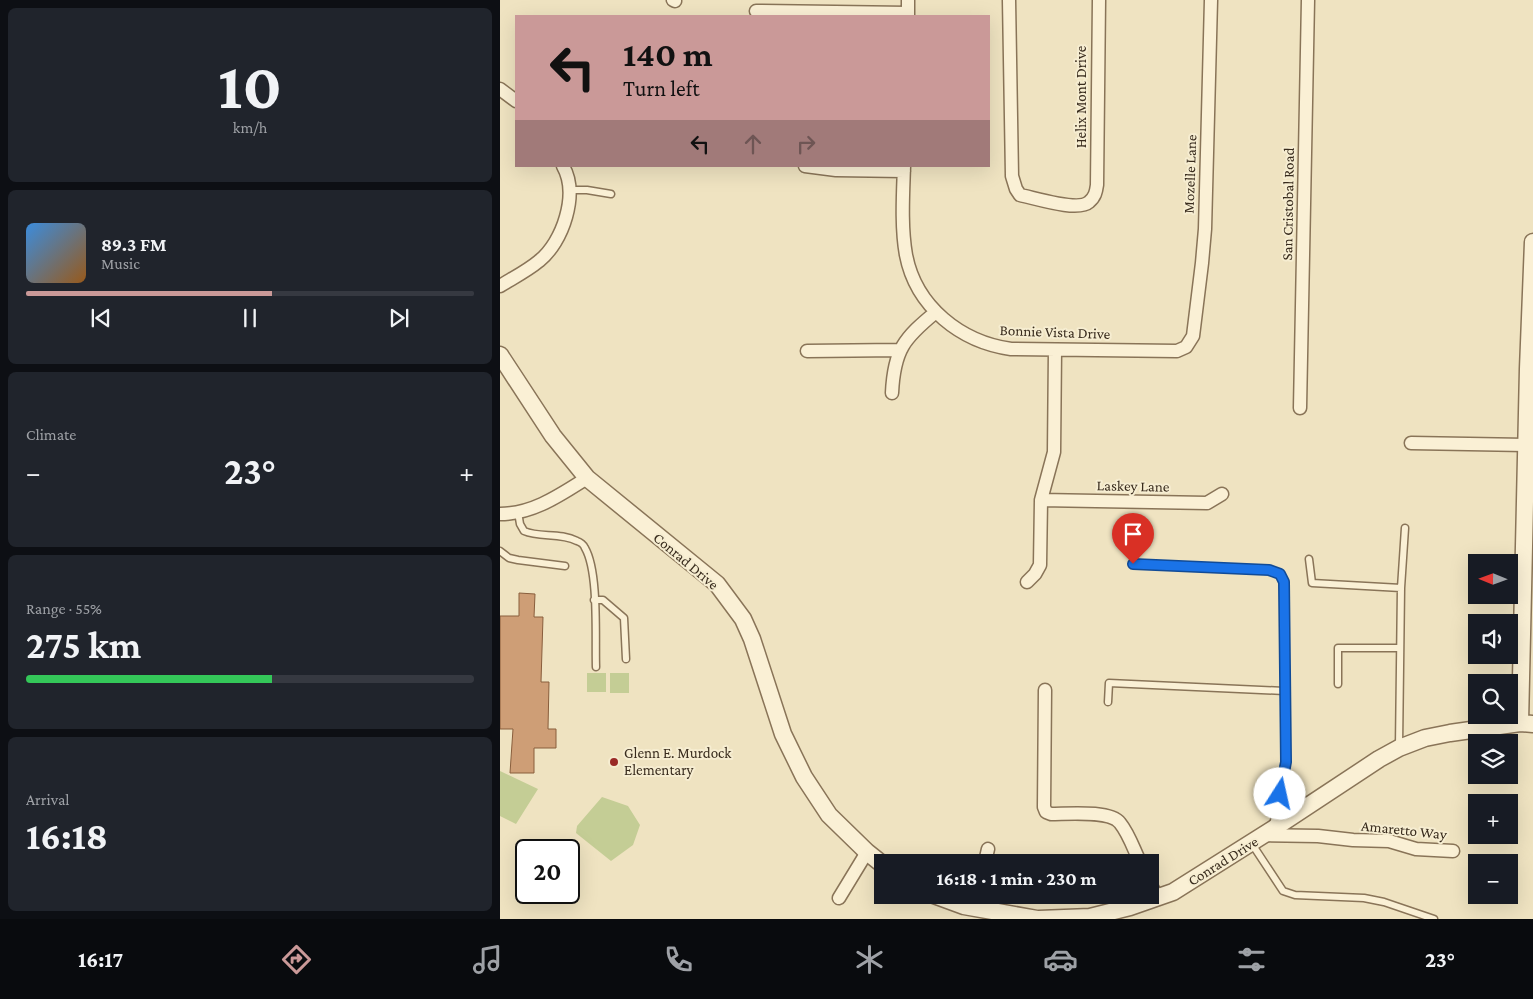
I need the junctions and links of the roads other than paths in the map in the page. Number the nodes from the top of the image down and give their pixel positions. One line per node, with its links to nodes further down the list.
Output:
1 (908, 0): 7 (street)
2 (1009, 0): 3 (street, Helix Mont Drive)
3 (1099, 0)
4 (1212, 0): 18 (street, Mozelle Lane)
5 (1308, 0): 24 (street, San Cristobal Road)
6 (756, 11): 7 (street)
7 (908, 15)
8 (500, 88): 9 (street)
9 (515, 100)
10 (563, 167): 13 (street)
11 (813, 167): 12 (street)
12 (904, 169): 17 (street, Bonnie Vista Drive)
13 (569, 190): 14 (lane); 16 (street)
14 (611, 194)
15 (1533, 242): 26 (street)
16 (500, 286)
17 (936, 312): 19 (street); 20 (street, Bonnie Vista Drive)
18 (1186, 348): 20 (street, Bonnie Vista Drive)
19 (899, 350): 21 (street); 23 (street)
20 (1055, 350): 29 (street)
21 (807, 351)
22 (500, 355): 27 (street, Conrad Drive)
23 (892, 393)
24 (1300, 408)
25 (1411, 443): 26 (street)
26 (1526, 445): 47 (street)
27 (587, 478): 30 (street); 52 (street, Conrad Drive)
28 (1222, 494): 29 (street, Laskey Lane)
29 (1041, 500): 37 (street)
30 (518, 512): 31 (street); 39 (lane)
31 (500, 514)
32 (1405, 528): 38 (lane)
33 (500, 551): 36 (lane)
34 (1309, 559): 38 (lane)
35 (1133, 564): 45 (lane)
36 (565, 566)
37 (1027, 582)
38 (1401, 588): 40 (lane)
39 (594, 600): 41 (lane); 42 (lane)
40 (1400, 648): 43 (lane); 48 (lane)
41 (626, 659)
42 (596, 667)
43 (1338, 684)
44 (1045, 690): 54 (street)
45 (1284, 691): 46 (lane); 49 (lane)
46 (1108, 702)
47 (1527, 723): 48 (street, Conrad Drive)
48 (1399, 748): 49 (street, Conrad Drive)
49 (1262, 836): 51 (street, Amaretto Way); 56 (street, Conrad Drive); 61 (lane)
50 (988, 849): 53 (street)
51 (1453, 851)
52 (867, 852): 55 (street, Conrad Drive); 57 (street)
53 (987, 854)
54 (1136, 854)
55 (874, 858)
56 (1159, 891)
57 (839, 898)
58 (1134, 904): 60 (street, Conrad Drive)
59 (969, 907): 60 (street, Conrad Drive)
60 (1038, 919)
61 (1434, 919)

